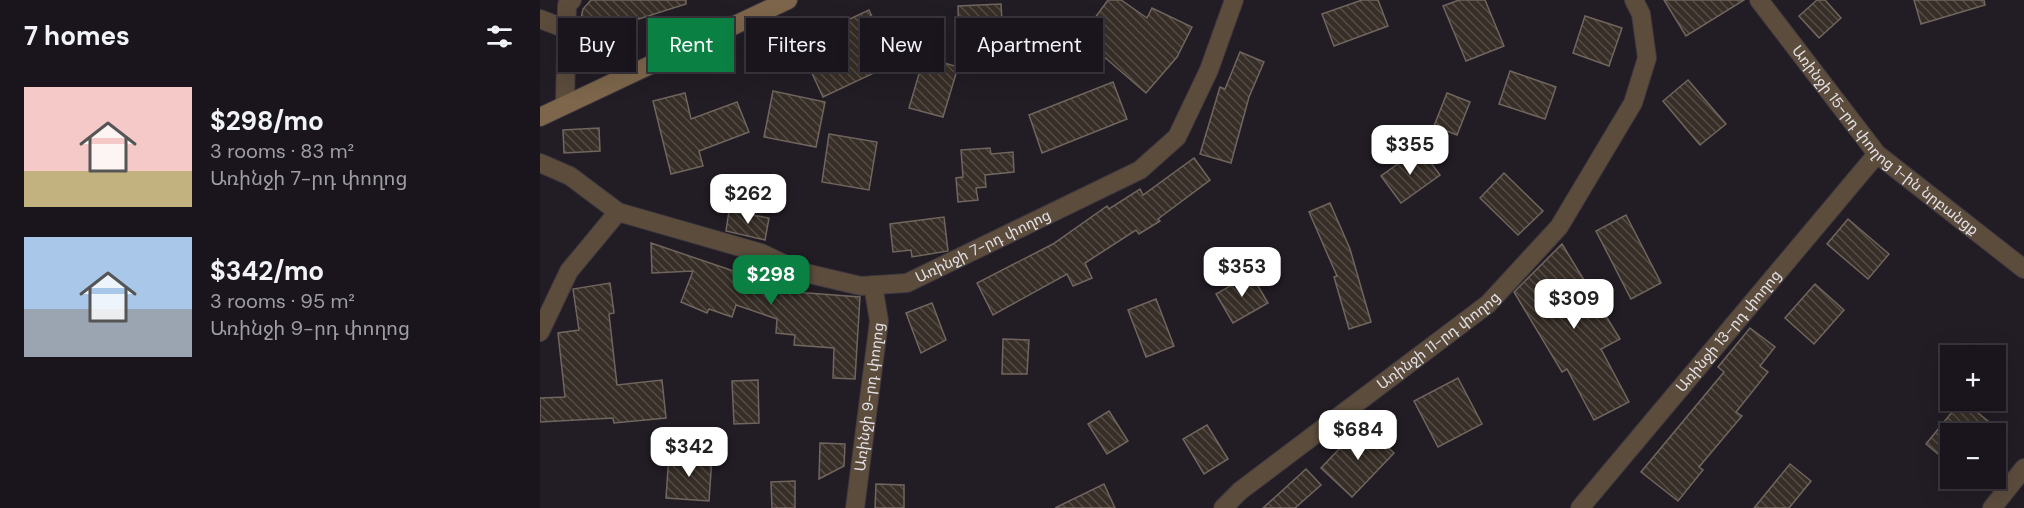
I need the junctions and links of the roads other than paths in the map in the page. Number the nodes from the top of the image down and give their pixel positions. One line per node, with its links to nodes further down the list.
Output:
1 (572, 0): 6 (street)
2 (788, 0): 10 (street)
3 (1234, 0): 16 (street, Առինջի 7-րդ փողոց)
4 (1634, 0): 20 (street, Առինջի 11-րդ փողոց)
5 (1759, 0): 12 (street, Առինջի 15-րդ փողոց 1-ին նրբանցք)
6 (566, 18)
7 (540, 19): 8 (street)
8 (558, 26)
9 (565, 72): 10 (street)
10 (565, 104): 11 (street)
11 (540, 117)
12 (1877, 154): 15 (street, Առինջի 15-րդ փողոց 1-ին նրբանցք); 21 (street, Առինջի 13-րդ փողոց)
13 (540, 163): 14 (street, Առինջի 7-րդ փողոց)
14 (618, 212): 16 (street, Առինջի 7-րդ փողոց); 17 (street)
15 (2024, 268)
16 (873, 285): 19 (street, Առինջի 9-րդ փողոց)
17 (540, 332)
18 (2024, 468): 22 (street)
19 (855, 508)
20 (1223, 508)
21 (1580, 508)
22 (1992, 508)

